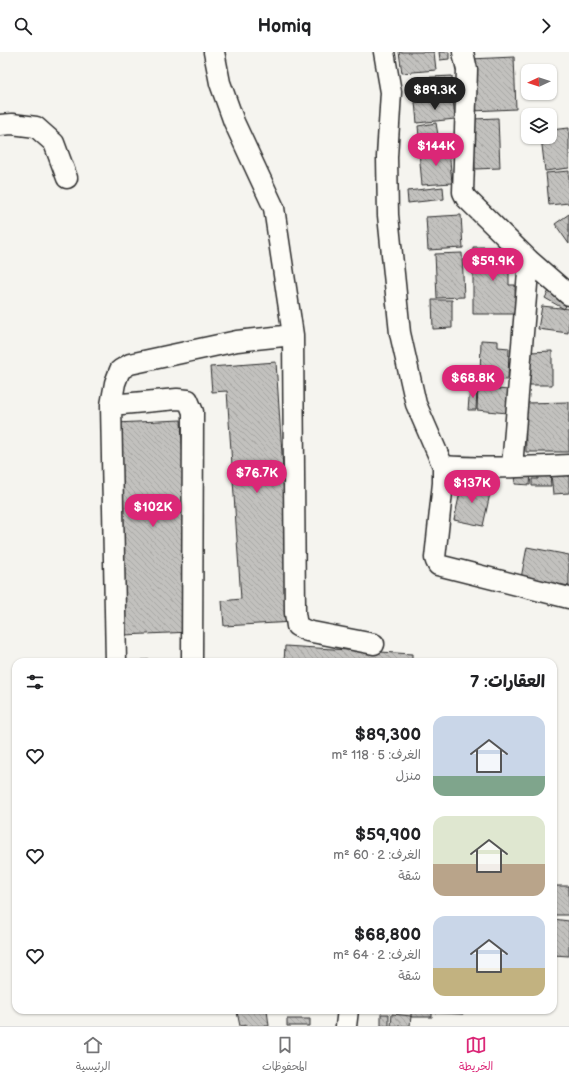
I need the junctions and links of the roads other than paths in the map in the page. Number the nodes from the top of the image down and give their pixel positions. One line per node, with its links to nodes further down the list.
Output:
1 (214, 52): 8 (street)
2 (384, 52): 11 (street)
3 (463, 52): 6 (street)
4 (0, 125): 5 (street)
5 (67, 178)
6 (529, 260): 7 (street); 12 (street)
7 (569, 295)
8 (293, 335): 9 (street); 14 (street)
9 (111, 405): 15 (street); 16 (street)
10 (569, 465): 12 (street)
11 (443, 466): 12 (street); 13 (street)
12 (512, 467)
13 (569, 598)
14 (374, 644)
15 (116, 658)
16 (192, 658)
17 (348, 1014): 18 (street)
18 (346, 1026)

